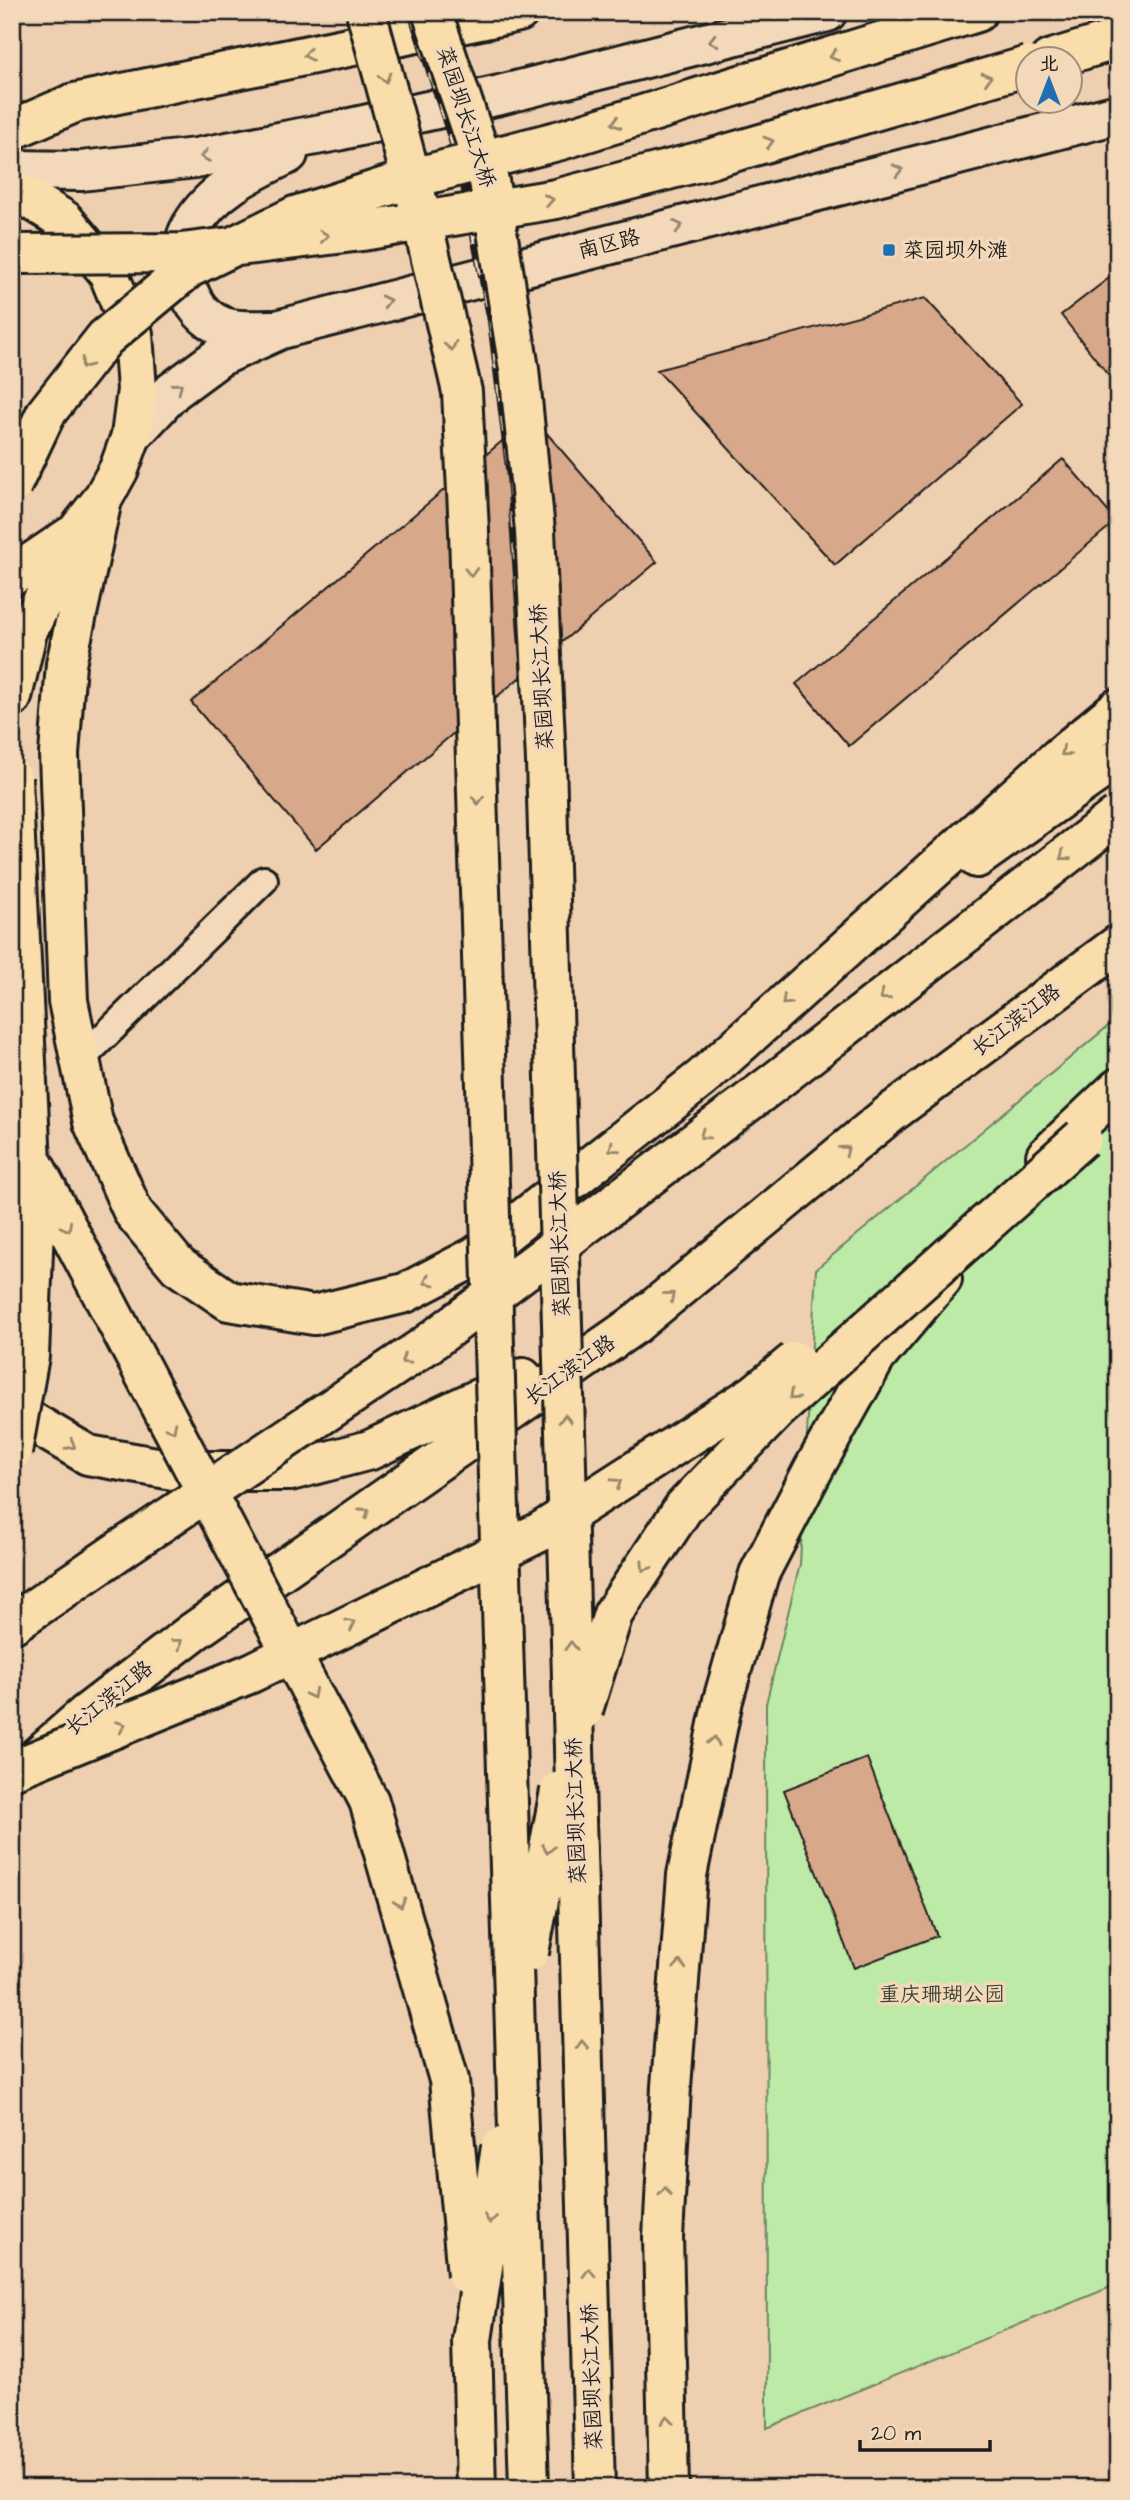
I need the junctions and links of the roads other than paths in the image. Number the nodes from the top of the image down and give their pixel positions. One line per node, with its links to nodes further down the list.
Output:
1 (366, 12): 42 (main road, one-way to 42, bridge)
2 (432, 12): 43 (main road, 菜园坝长江大桥, one-way to 2, bridge)
3 (519, 12): 10 (main road, one-way to 10)
4 (827, 12): 11 (main road, one-way to 11)
5 (976, 12): 17 (main road, one-way to 17, bridge)
6 (1118, 39): 7 (main road)
7 (1084, 49)
8 (1014, 70): 14 (main road, one-way to 8, bridge)
9 (1118, 114): 15 (main road, 南区路, one-way to 9)
10 (12, 130)
11 (337, 131): 12 (main road, one-way to 12); 15 (main road)
12 (12, 170)
13 (12, 188): 16 (main road)
14 (12, 254)
15 (281, 329): 16 (main road, 南区路, one-way to 15)
16 (131, 436): 18 (main road)
17 (12, 485)
18 (102, 500): 19 (main road); 29 (main road)
19 (76, 533): 20 (main road); 21 (main road)
20 (12, 576)
21 (12, 697)
22 (1118, 708): 28 (main road, one-way to 28)
23 (1118, 758): 28 (main road)
24 (12, 778): 36 (main road, bridge)
25 (1118, 815): 37 (main road, one-way to 37, bridge)
26 (264, 880): 29 (lane)
27 (1118, 945): 34 (main road, 长江滨江路, one-way to 27)
28 (817, 973): 29 (main road, one-way to 29)
29 (79, 1061)
30 (1118, 1087): 33 (main road)
31 (1118, 1107): 40 (main road, one-way to 40, bridge)
32 (12, 1123): 40 (main road, one-way to 40, bridge)
33 (1050, 1151): 38 (main road, one-way to 33, bridge); 44 (main road, one-way to 33, bridge)
34 (634, 1325): 35 (main road, one-way to 34); 39 (main road, 长江滨江路, one-way to 34)
35 (12, 1410)
36 (12, 1452)
37 (12, 1624)
38 (12, 1770)
39 (12, 1780)
40 (472, 2340): 41 (main road)
41 (476, 2488)
42 (529, 2488)
43 (595, 2488)
44 (669, 2488)

